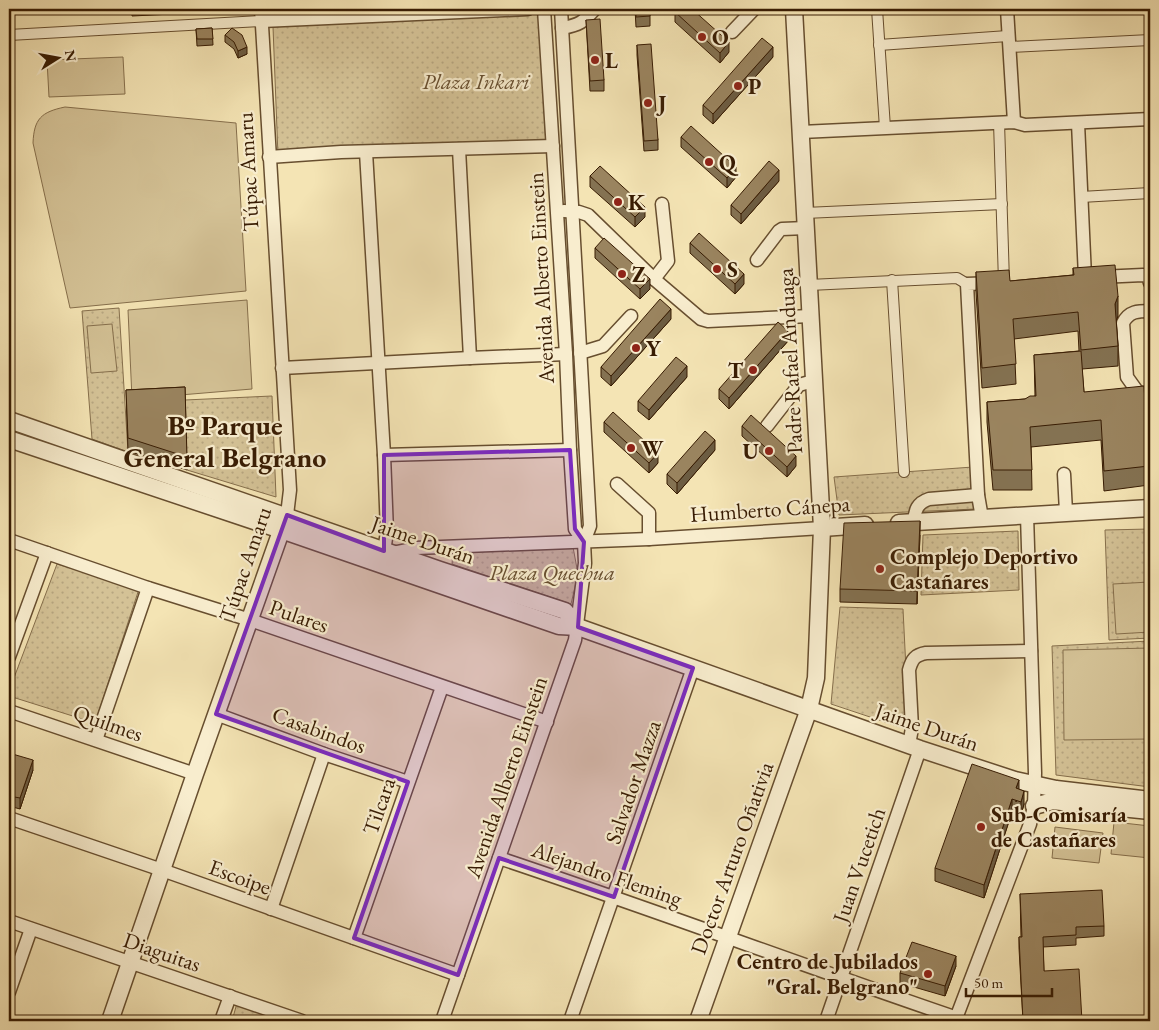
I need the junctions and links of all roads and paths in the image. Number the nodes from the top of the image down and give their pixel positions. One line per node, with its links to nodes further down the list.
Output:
1 (528, 9): 9 (street)
2 (544, 9): 22 (street, Avenida Alberto Einstein)
3 (561, 9): 10 (street, Avenida Alberto Einstein)
4 (594, 9): 10 (street)
5 (754, 9): 11 (street)
6 (794, 9): 21 (street, Padre Rafael Anduaga)
7 (877, 9): 15 (street)
8 (1007, 9): 14 (street)
9 (262, 15): 12 (street); 25 (street, Túpac Amaru)
10 (562, 28): 31 (street, Avenida Alberto Einstein)
11 (732, 32)
12 (9, 35)
13 (1150, 40): 14 (street)
14 (1008, 42): 15 (street); 18 (street)
15 (879, 44): 20 (street)
16 (1150, 119): 19 (street)
17 (999, 122): 18 (street); 20 (street); 29 (street)
18 (1014, 122): 19 (street)
19 (1078, 123): 27 (street)
20 (884, 128): 21 (street)
21 (801, 132): 32 (street, Padre Rafael Anduaga)
22 (553, 146): 23 (street); 30 (street, Avenida Alberto Einstein)
23 (459, 149): 24 (street); 45 (street)
24 (366, 152): 25 (street); 46 (street)
25 (269, 157): 47 (street, Túpac Amaru)
26 (1150, 193): 27 (street)
27 (1081, 196): 34 (street)
28 (662, 204): 35 (street)
29 (1002, 204): 32 (street); 37 (street)
30 (558, 211): 31 (street); 44 (street, Avenida Alberto Einstein)
31 (572, 212): 35 (street); 43 (street, Avenida Alberto Einstein)
32 (805, 220): 33 (street); 39 (street, Padre Rafael Anduaga)
33 (757, 260)
34 (1150, 277)
35 (654, 280): 42 (street)
36 (892, 280): 38 (street); 39 (street); 55 (street)
37 (1009, 282): 38 (street)
38 (967, 284): 58 (street)
39 (809, 285): 42 (street, Padre Rafael Anduaga)
40 (1150, 311): 49 (street)
41 (631, 316): 43 (street)
42 (810, 316): 48 (street, Padre Rafael Anduaga)
43 (580, 353): 68 (street, Avenida Alberto Einstein)
44 (566, 354): 45 (street); 53 (street, Avenida Alberto Einstein)
45 (470, 358): 46 (street)
46 (379, 362): 47 (street); 54 (street)
47 (282, 368): 64 (street, Túpac Amaru)
48 (813, 382): 51 (street); 65 (street, Padre Rafael Anduaga)
49 (1150, 397)
50 (9, 420): 64 (street, Jaime Durán)
51 (767, 426)
52 (9, 439): 64 (street)
53 (570, 450): 54 (street); 68 (street, Avenida Alberto Einstein)
54 (384, 456): 69 (street)
55 (904, 472)
56 (1064, 474): 60 (street)
57 (617, 484): 66 (street)
58 (978, 495): 62 (street); 63 (street)
59 (1150, 508): 60 (street, Humberto Cánepa)
60 (1066, 512): 61 (street, Humberto Cánepa)
61 (1027, 515): 62 (street, Humberto Cánepa); 74 (street)
62 (982, 518): 63 (street, Humberto Cánepa)
63 (914, 522): 65 (street, Humberto Cánepa)
64 (284, 523): 69 (street, Jaime Durán); 72 (street, Túpac Amaru); 73 (street, Jaime Durán)
65 (822, 528): 66 (street, Humberto Cánepa); 78 (street, Padre Rafael Anduaga)
66 (649, 539): 68 (street, Humberto Cánepa)
67 (9, 540): 70 (street, Pulares)
68 (584, 542): 69 (street, Humberto Cánepa); 73 (street, Avenida Alberto Einstein)
69 (388, 552): 73 (street, Jaime Durán)
70 (47, 553): 71 (street, Pulares); 75 (street)
71 (148, 588): 72 (street, Pulares); 82 (street)
72 (250, 620): 77 (street, Pulares); 80 (street, Túpac Amaru)
73 (578, 627): 76 (street, Jaime Durán); 81 (street, Avenida Alberto Einstein)
74 (1031, 651): 83 (street, Juan Vucetich); 87 (street)
75 (9, 657)
76 (693, 668): 78 (street, Jaime Durán); 94 (street, Salvador Mazza)
77 (442, 687): 81 (street, Pulares); 86 (street, Tilcara)
78 (809, 709): 83 (street, Jaime Durán); 98 (street, Doctor Arturo Oñativia)
79 (9, 711): 82 (street, Quilmes)
80 (216, 714): 84 (street, Casabindos); 85 (street, Túpac Amaru)
81 (547, 722): 92 (street, Avenida Alberto Einstein)
82 (96, 740): 85 (street, Quilmes)
83 (914, 747): 87 (street, Jaime Durán); 102 (street, Juan Vucetich)
84 (324, 754): 86 (street, Casabindos); 95 (street)
85 (195, 774): 93 (street, Túpac Amaru)
86 (408, 782): 99 (street, Tilcara)
87 (1035, 785): 88 (street, Jaime Durán); 89 (street)
88 (1150, 800)
89 (1034, 806): 90 (street); 105 (street)
90 (1150, 812)
91 (9, 818): 93 (street, Escoipe)
92 (499, 858): 94 (street, Alejandro Fleming); 101 (street, Avenida Alberto Einstein)
93 (162, 870): 95 (street, Escoipe); 100 (street, Túpac Amaru)
94 (614, 897): 98 (street, Alejandro Fleming); 110 (street, Salvador Mazza)
95 (271, 909): 99 (street, Escoipe)
96 (9, 921): 97 (street, Diaguitas)
97 (31, 929): 100 (street, Diaguitas); 103 (street)
98 (727, 937): 102 (street, Alejandro Fleming); 111 (street, Doctor Arturo Oñativia)
99 (354, 938): 101 (street, Escoipe)
100 (130, 962): 104 (street, Diaguitas); 106 (street, Túpac Amaru)
101 (458, 975): 109 (street, Avenida Alberto Einstein)
102 (841, 978): 105 (street, Alejandro Fleming); 112 (street, Juan Vucetich)
103 (9, 992)
104 (230, 996): 107 (street); 108 (street, Diaguitas)
105 (956, 1020)
106 (110, 1021)
107 (221, 1021)
108 (302, 1021)
109 (442, 1021)
110 (570, 1021)
111 (698, 1021)
112 (826, 1021)

